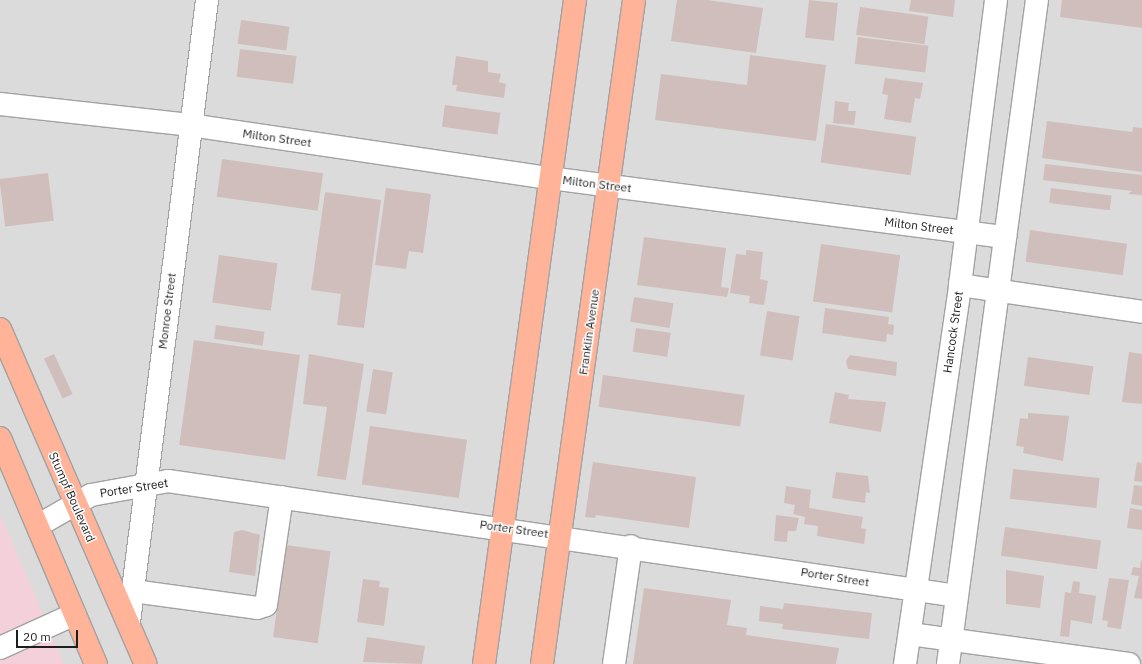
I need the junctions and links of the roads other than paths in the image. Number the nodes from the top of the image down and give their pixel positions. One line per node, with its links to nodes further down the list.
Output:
1 (207, 0): 7 (street, Monroe Street)
2 (575, 0): 8 (main road)
3 (634, 0): 9 (main road, Franklin Avenue)
4 (996, 0): 10 (street, Hancock Street)
5 (1037, 0): 11 (street)
6 (0, 104): 7 (street, Milton Street)
7 (190, 125): 8 (street, Milton Street); 17 (street, Monroe Street)
8 (550, 178): 9 (street, Milton Street); 21 (main road)
9 (611, 185): 10 (street, Milton Street); 22 (main road, Franklin Avenue)
10 (966, 232): 11 (street, Milton Street); 12 (street, Hancock Street)
11 (1005, 237): 13 (street)
12 (960, 285): 13 (street); 24 (street, Hancock Street)
13 (998, 290): 14 (street); 26 (street)
14 (1142, 312)
15 (0, 329): 19 (main road, Stumpf Boulevard)
16 (0, 438): 20 (main road)
17 (146, 484): 18 (street, Porter Street); 19 (street, Porter Street); 25 (street, Monroe Street)
18 (282, 497): 21 (street, Porter Street); 25 (street)
19 (73, 503): 20 (street, Porter Street); 28 (main road, Stumpf Boulevard)
20 (39, 525): 27 (main road)
21 (503, 528): 22 (street, Porter Street); 34 (main road)
22 (560, 535): 23 (street, Porter Street); 35 (main road, Franklin Avenue)
23 (631, 546): 24 (street, Porter Street); 36 (street)
24 (916, 589): 26 (street, Porter Street); 29 (street, Hancock Street)
25 (133, 591): 28 (street, Monroe Street)
26 (957, 596): 30 (street)
27 (75, 614): 31 (street); 32 (main road)
28 (129, 622): 33 (main road, Stumpf Boulevard)
29 (910, 634): 30 (street); 37 (street, Hancock Street)
30 (951, 639): 38 (street); 39 (street)
31 (0, 648)
32 (96, 664)
33 (146, 664)
34 (484, 664)
35 (542, 664)
36 (614, 664)
37 (906, 664)
38 (948, 664)
39 (1129, 664)

